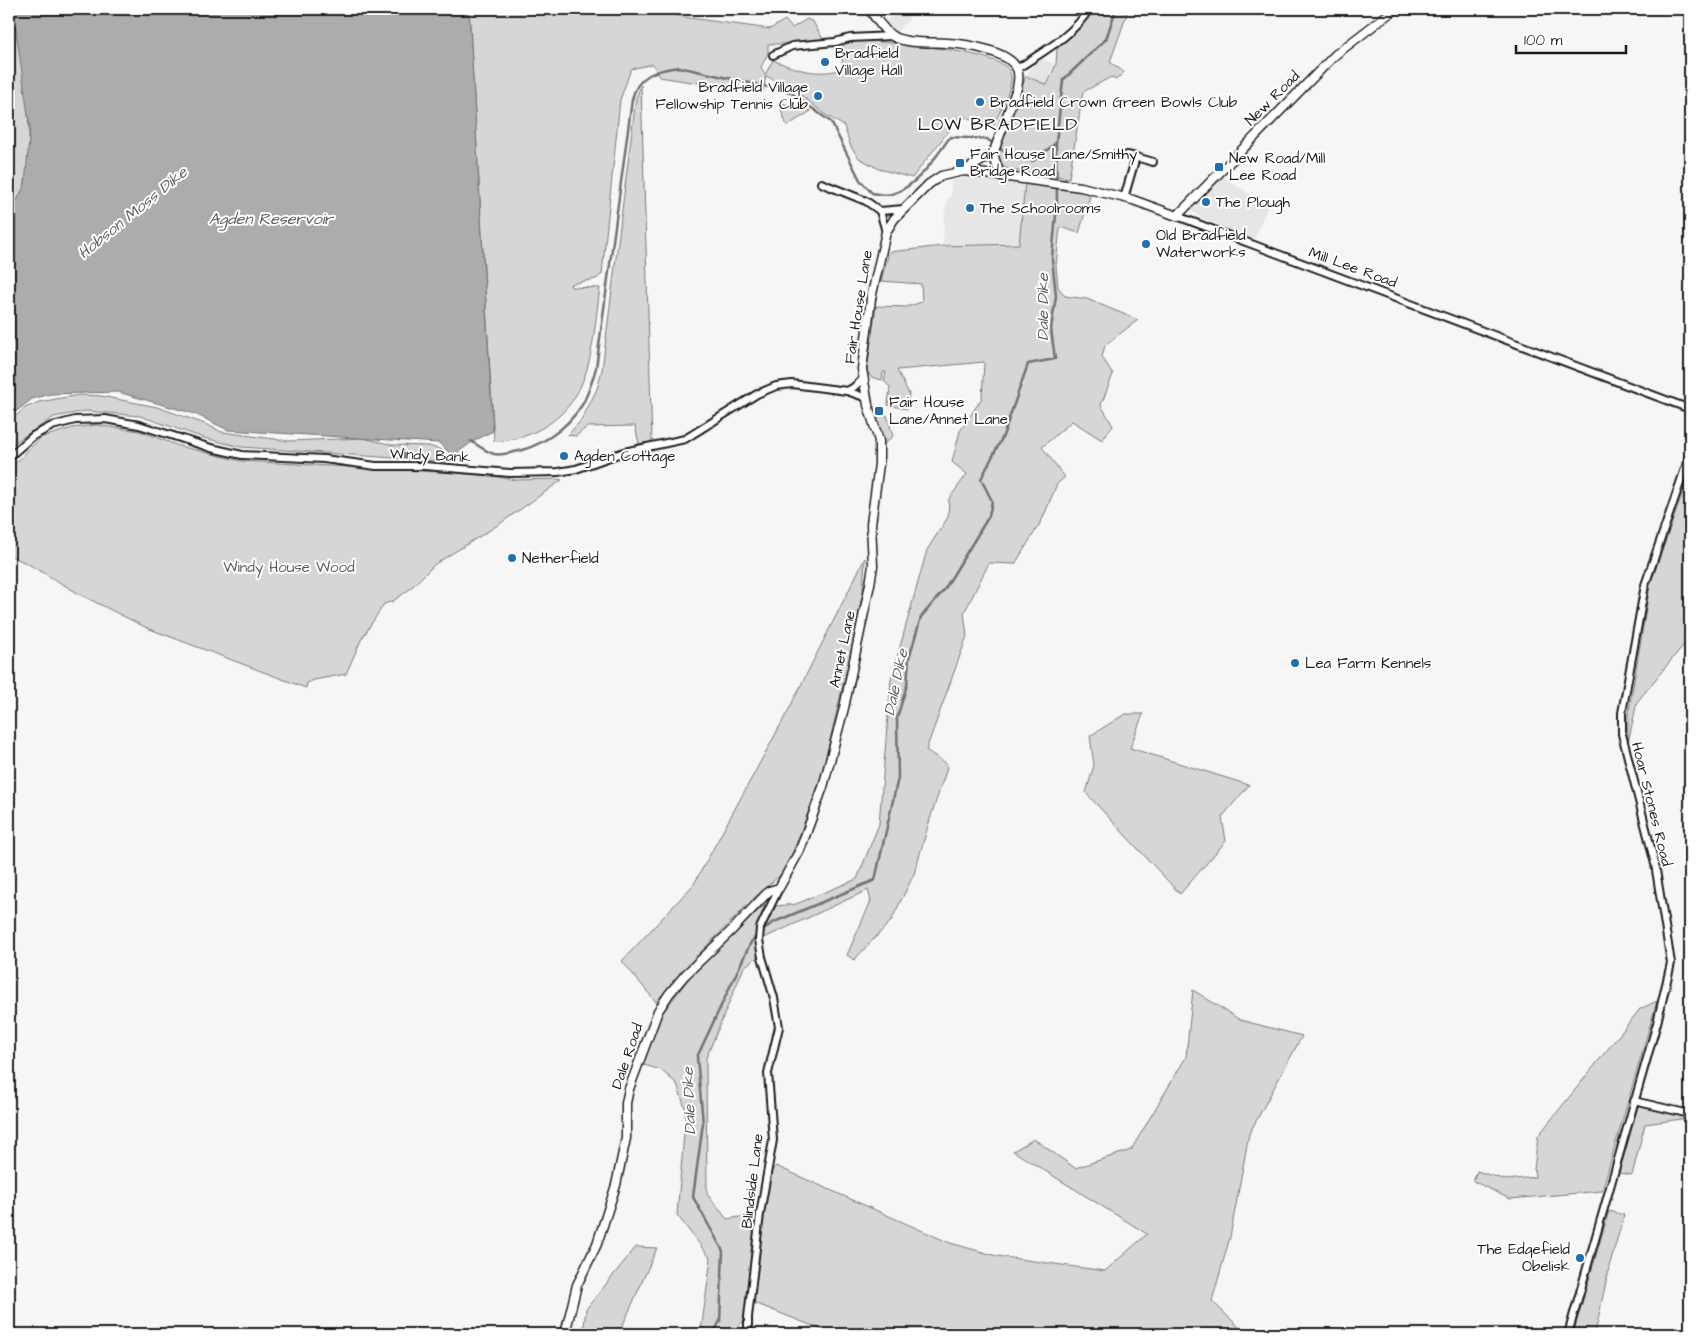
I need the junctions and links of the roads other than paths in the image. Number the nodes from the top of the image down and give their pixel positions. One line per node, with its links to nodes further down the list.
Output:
1 (869, 9): 4 (street)
2 (1089, 9): 6 (street)
3 (1395, 9): 17 (street, New Road)
4 (892, 36): 5 (street); 6 (street)
5 (773, 55)
6 (1017, 69): 7 (street)
7 (993, 153): 11 (street); 12 (street)
8 (1127, 155): 9 (street)
9 (1136, 157): 10 (street); 14 (street)
10 (1153, 162)
11 (964, 171): 12 (street, Fair House Lane); 15 (street, Fair House Lane)
12 (1000, 175): 14 (street, Mill Lee Road)
13 (821, 183): 16 (street)
14 (1124, 198): 17 (street, Mill Lee Road)
15 (904, 209): 16 (street); 18 (street, Fair House Lane)
16 (880, 211): 18 (street)
17 (1177, 216): 22 (street, Mill Lee Road)
18 (886, 232): 19 (street, Fair House Lane)
19 (863, 379): 20 (street); 21 (street, Fair House Lane)
20 (847, 390): 21 (street, Windy Bank); 24 (street, Windy Bank)
21 (868, 402): 25 (street, Annet Lane)
22 (1690, 409)
23 (1690, 454): 26 (street, Hoar Stones Road)
24 (9, 457)
25 (779, 888): 28 (street, Dale Road); 29 (street, Blindside Lane)
26 (1634, 1101): 27 (street); 30 (street, Hoar Stones Road)
27 (1690, 1114)
28 (565, 1334)
29 (748, 1334)
30 (1568, 1334)

